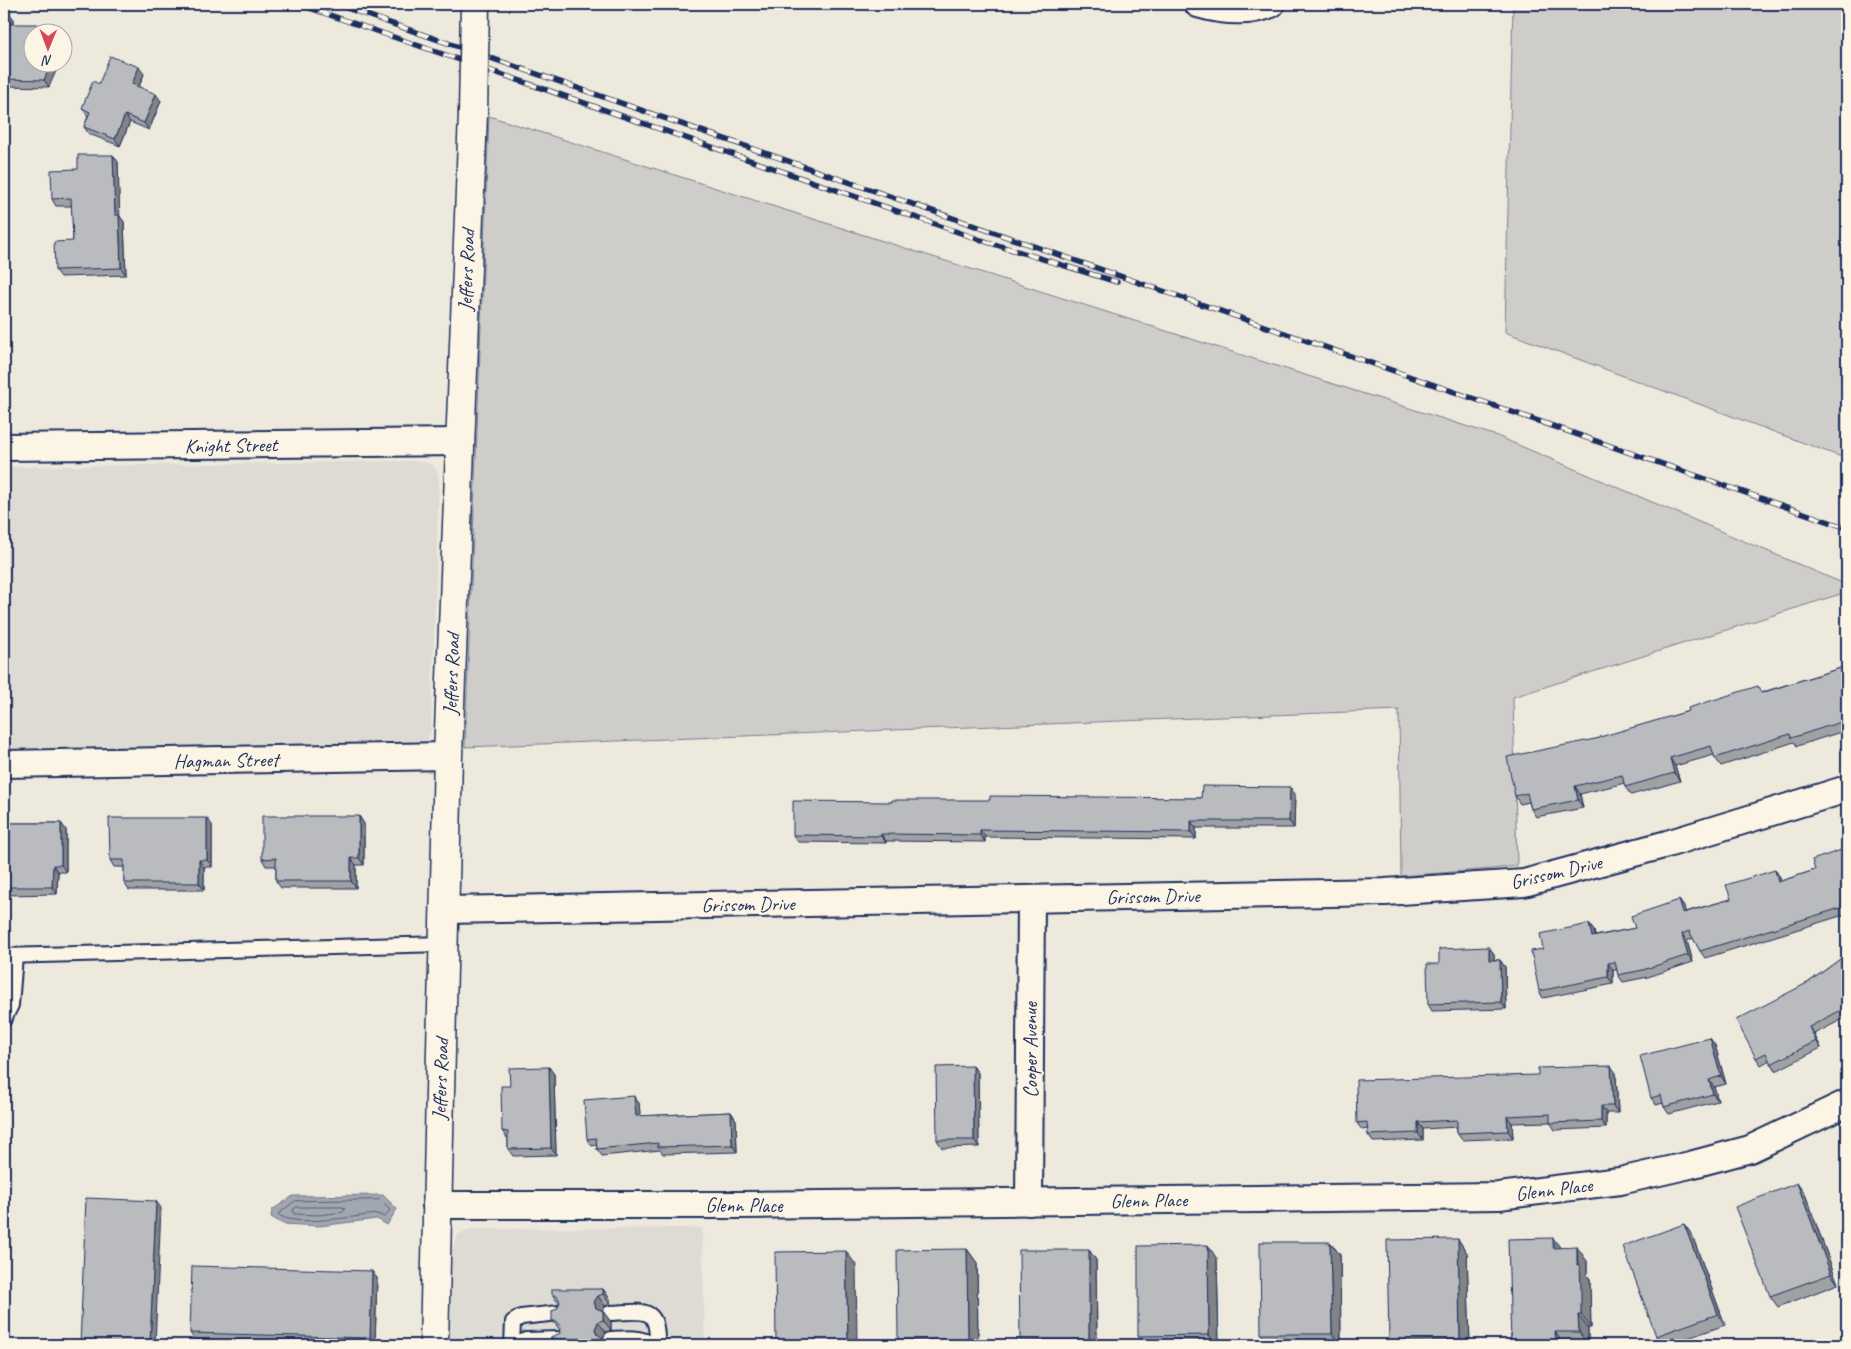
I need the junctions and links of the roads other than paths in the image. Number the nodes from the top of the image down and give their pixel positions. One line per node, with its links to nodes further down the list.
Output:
1 (474, 4): 4 (main road, Jeffers Road, bridge)
2 (1198, 4): 3 (street)
3 (1271, 4)
4 (459, 442): 5 (street, Knight Street); 6 (main road, Jeffers Road)
5 (4, 447)
6 (448, 756): 7 (street, Hagman Street); 10 (main road, Jeffers Road)
7 (4, 764)
8 (1847, 789): 9 (street, Grissom Drive)
9 (1031, 899): 10 (street, Grissom Drive); 15 (street, Cooper Avenue)
10 (445, 910): 11 (main road, Jeffers Road)
11 (444, 944): 12 (lane); 16 (main road, Jeffers Road)
12 (10, 956): 13 (lane)
13 (4, 1019)
14 (1847, 1103): 15 (street, Glenn Place)
15 (1029, 1202): 16 (street, Glenn Place)
16 (436, 1205): 21 (main road, Jeffers Road)
17 (559, 1313): 22 (lane)
18 (610, 1313): 23 (lane)
19 (560, 1339): 22 (lane)
20 (611, 1339): 23 (lane)
21 (434, 1345)
22 (513, 1345)
23 (655, 1345)

